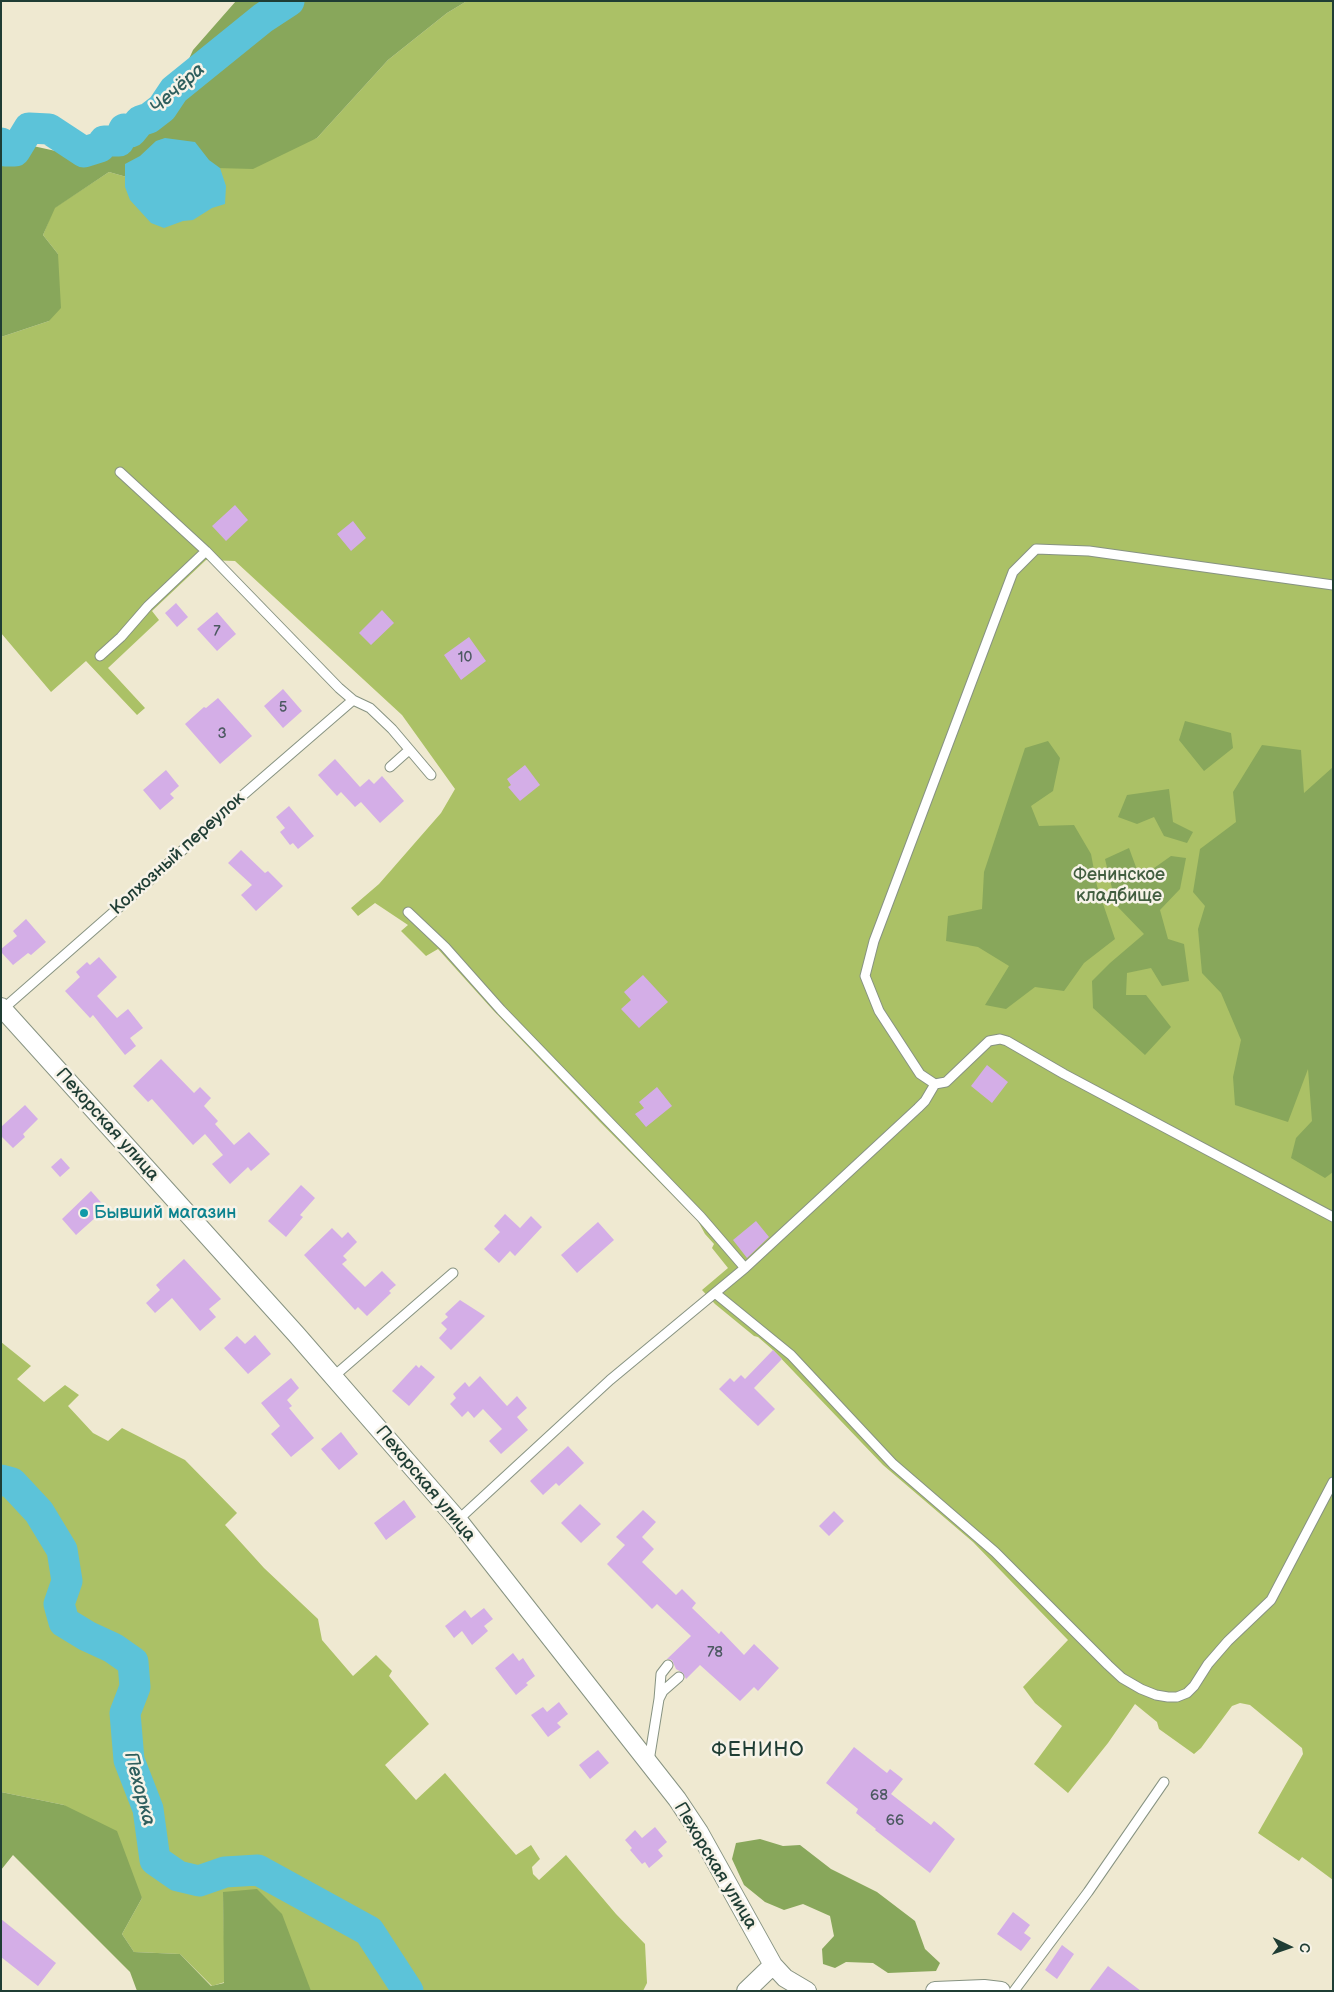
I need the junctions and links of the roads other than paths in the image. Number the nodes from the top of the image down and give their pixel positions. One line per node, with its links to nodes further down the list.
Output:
1 (120, 472): 2 (lane)
2 (206, 551): 4 (lane); 5 (lane)
3 (1333, 585): 11 (lane)
4 (100, 656)
5 (353, 700): 6 (lane); 10 (lane, Колхозный переулок)
6 (409, 750): 7 (lane); 8 (lane)
7 (390, 767)
8 (431, 775)
9 (408, 912): 13 (lane)
10 (2, 1008): 16 (street, Пехорская улица)
11 (935, 1084): 12 (lane); 13 (lane)
12 (1333, 1217)
13 (745, 1268): 15 (lane)
14 (453, 1273): 16 (lane)
15 (715, 1293): 17 (lane); 18 (lane)
16 (333, 1377): 18 (street, Пехорская улица)
17 (1333, 1482)
18 (458, 1520): 22 (street, Пехорская улица)
19 (668, 1666): 21 (lane)
20 (679, 1677): 21 (lane)
21 (659, 1699): 22 (lane)
22 (649, 1764): 24 (street, Пехорская улица)
23 (1164, 1782): 29 (lane)
24 (774, 1965): 25 (street); 26 (street, Пехорская улица)
25 (746, 1991)
26 (807, 1991)
27 (935, 1991): 28 (street)
28 (1001, 1991)
29 (1014, 1991)

